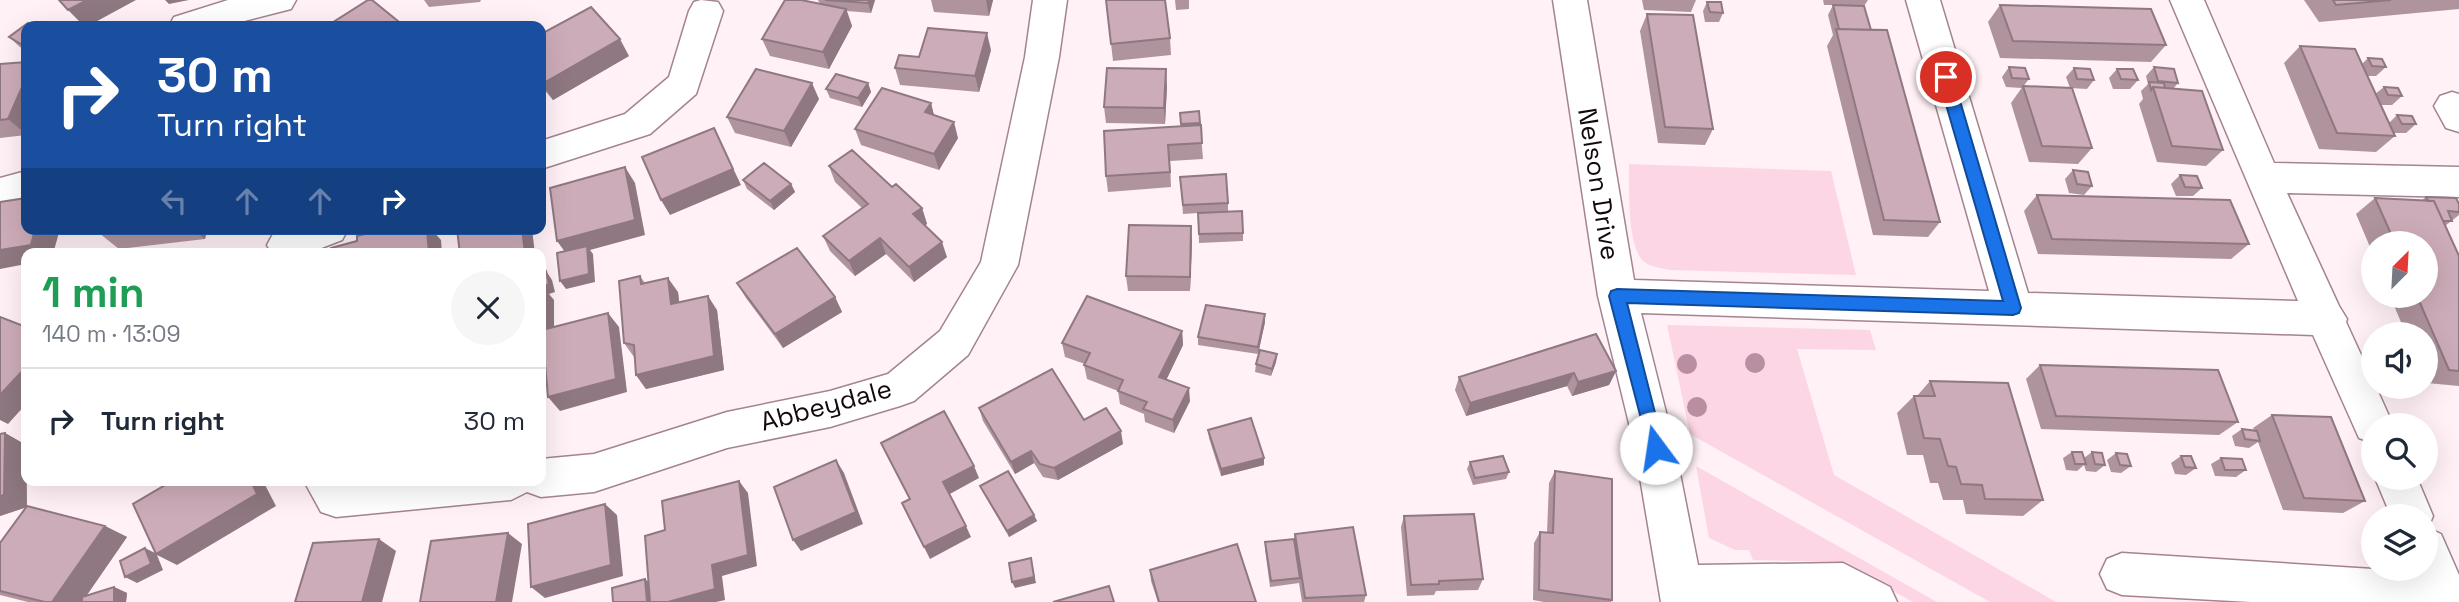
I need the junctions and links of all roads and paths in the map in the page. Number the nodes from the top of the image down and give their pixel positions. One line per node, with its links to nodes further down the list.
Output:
1 (279, 0): 7 (street)
2 (1050, 0): 19 (street, Abbeydale)
3 (1570, 0): 15 (street, Nelson Drive)
4 (1923, 0): 16 (street)
5 (2188, 0): 9 (street)
6 (706, 11): 8 (street)
7 (201, 21)
8 (546, 153)
9 (2262, 178): 10 (street); 17 (street)
10 (2459, 182)
11 (21, 187): 12 (street)
12 (0, 193)
13 (310, 235): 14 (street)
14 (285, 243)
15 (1617, 296): 16 (street); 24 (street, Nelson Drive)
16 (2013, 308): 17 (street)
17 (2328, 319): 18 (street)
18 (2368, 413)
19 (546, 478)
20 (328, 486): 21 (street)
21 (460, 486)
22 (2122, 573): 25 (street)
23 (2438, 576): 25 (street)
24 (1681, 594): 26 (street)
25 (2447, 597)
26 (1875, 602)

